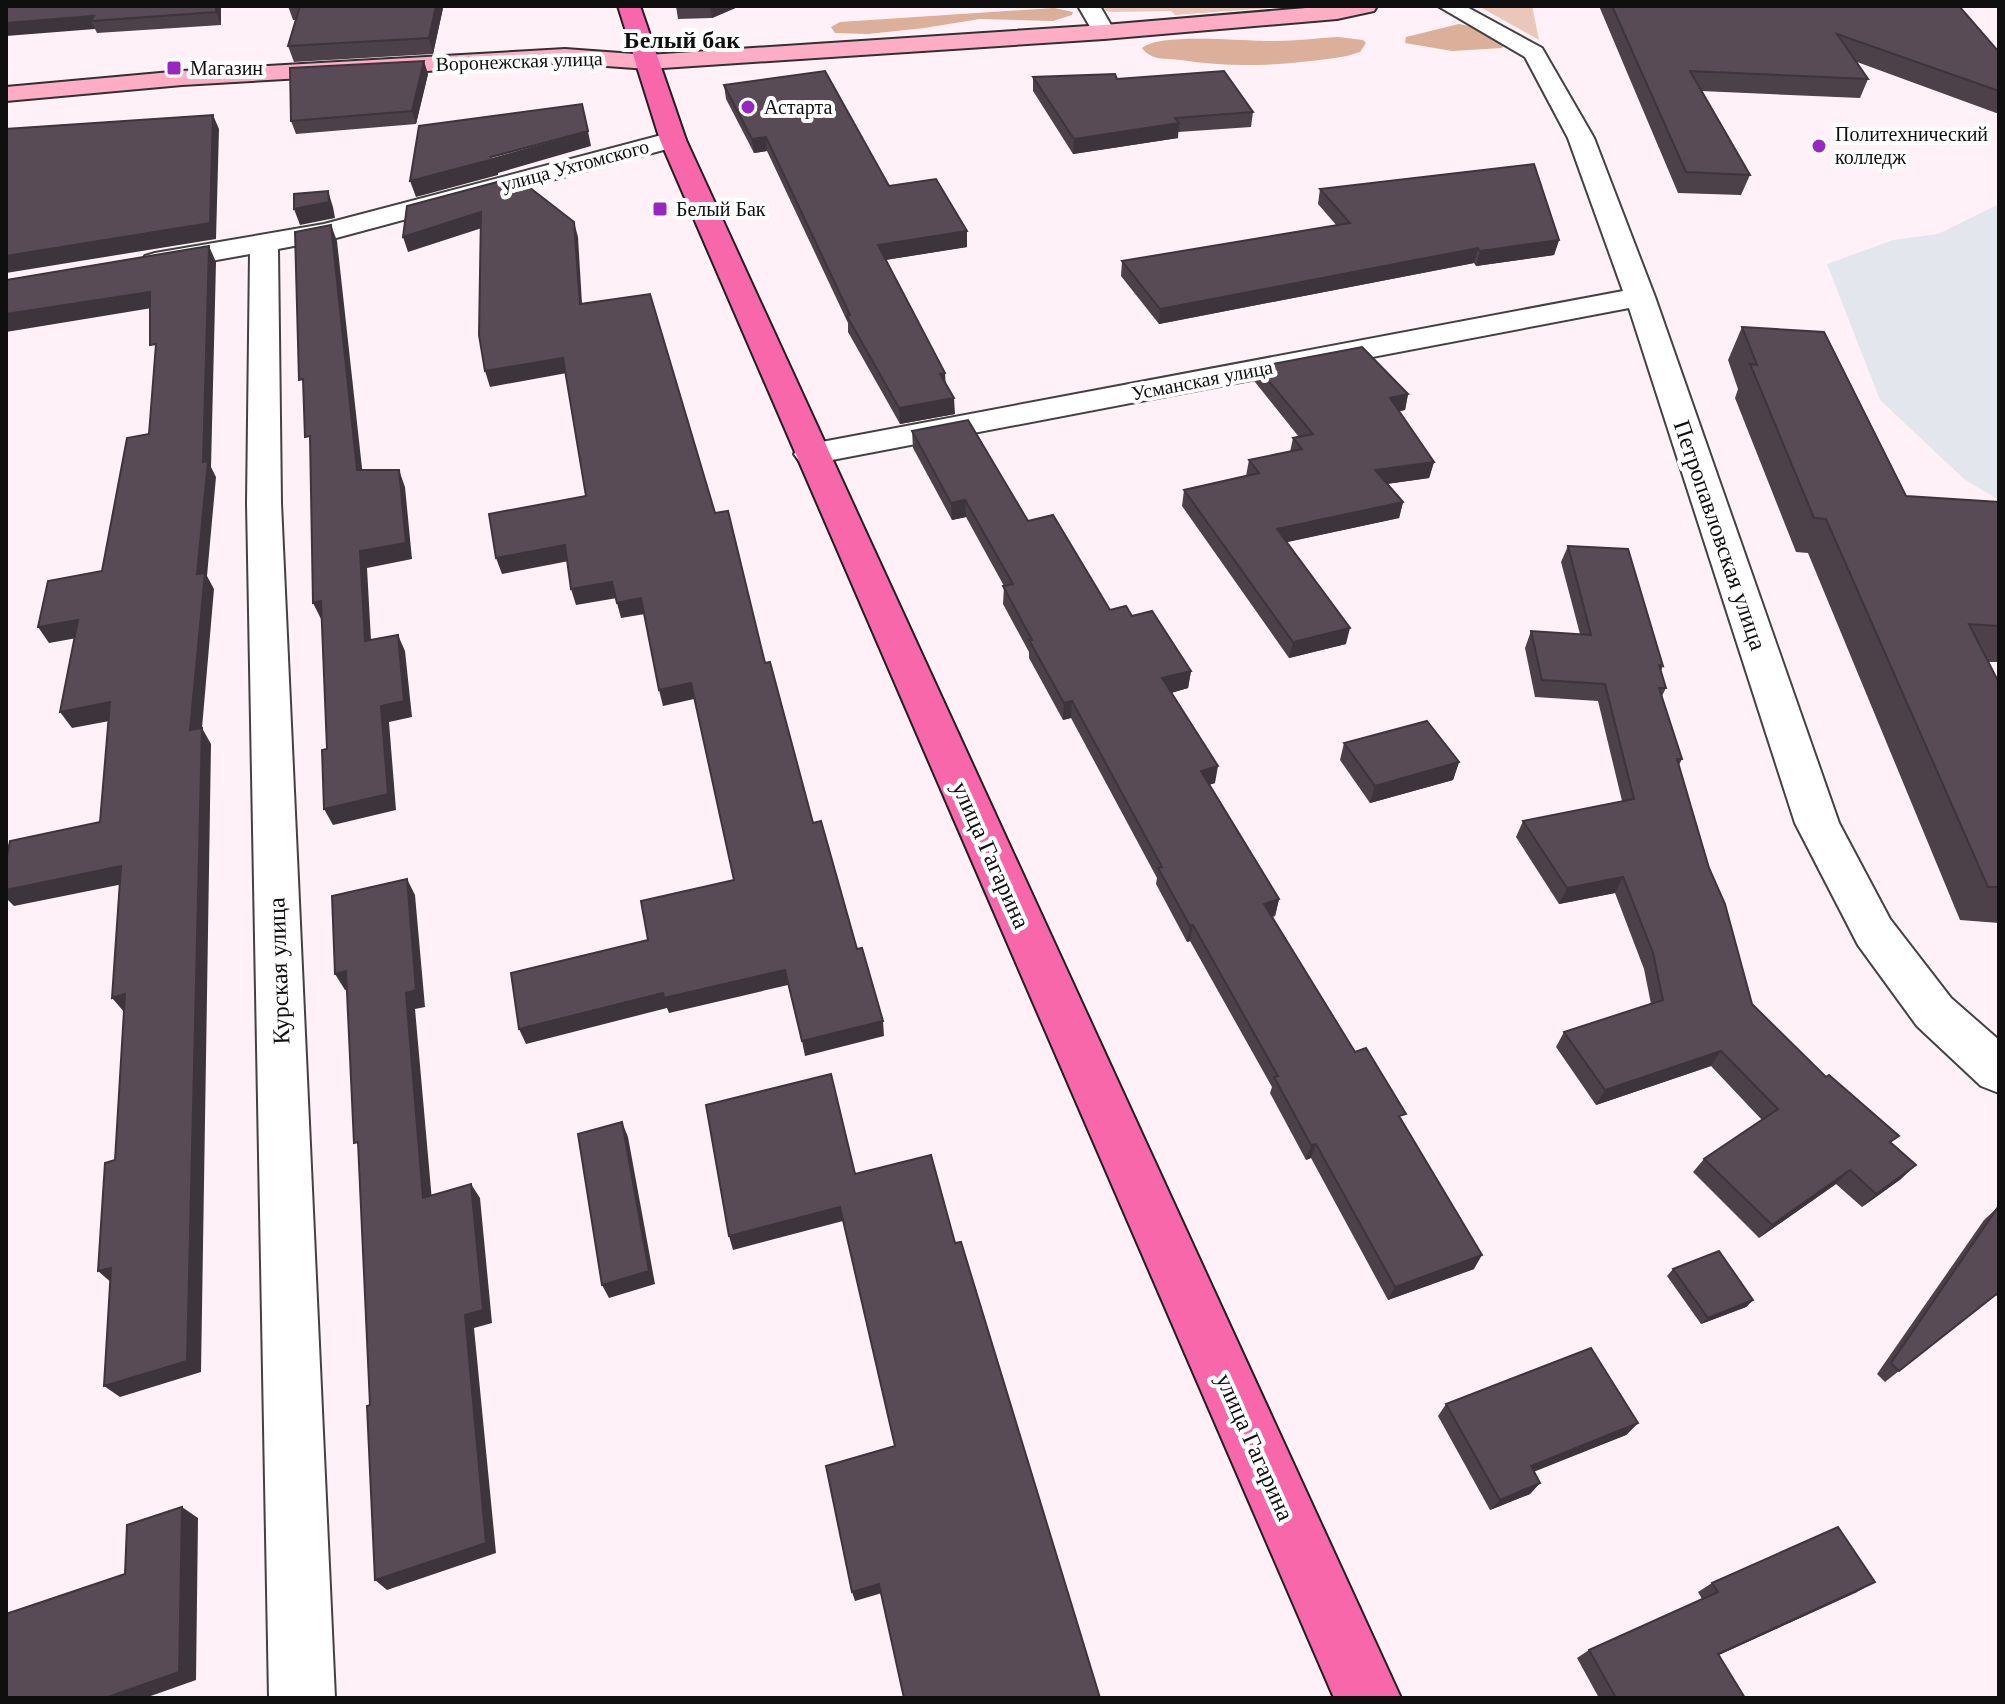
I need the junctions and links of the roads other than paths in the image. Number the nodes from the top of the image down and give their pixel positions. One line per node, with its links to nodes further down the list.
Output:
1 (629, 6): 6 (main road, улица Гагарина)
2 (1089, 6): 5 (street)
3 (1366, 6): 5 (main road, Воронежская улица)
4 (1449, 6): 11 (street, Петропавловская улица)
5 (1104, 32): 6 (main road, Воронежская улица)
6 (648, 62): 7 (main road, Воронежская улица); 8 (main road, улица Гагарина)
7 (6, 94)
8 (673, 140): 9 (street, улица Ухтомского); 12 (main road, улица Гагарина)
9 (264, 245): 10 (street, улица Ухтомского); 14 (street, Курская улица)
10 (127, 266)
11 (1640, 297): 12 (street, Усманская улица); 13 (street, Петропавловская улица)
12 (811, 454): 15 (main road, улица Гагарина)
13 (1999, 1071)
14 (302, 1698)
15 (1368, 1698)

